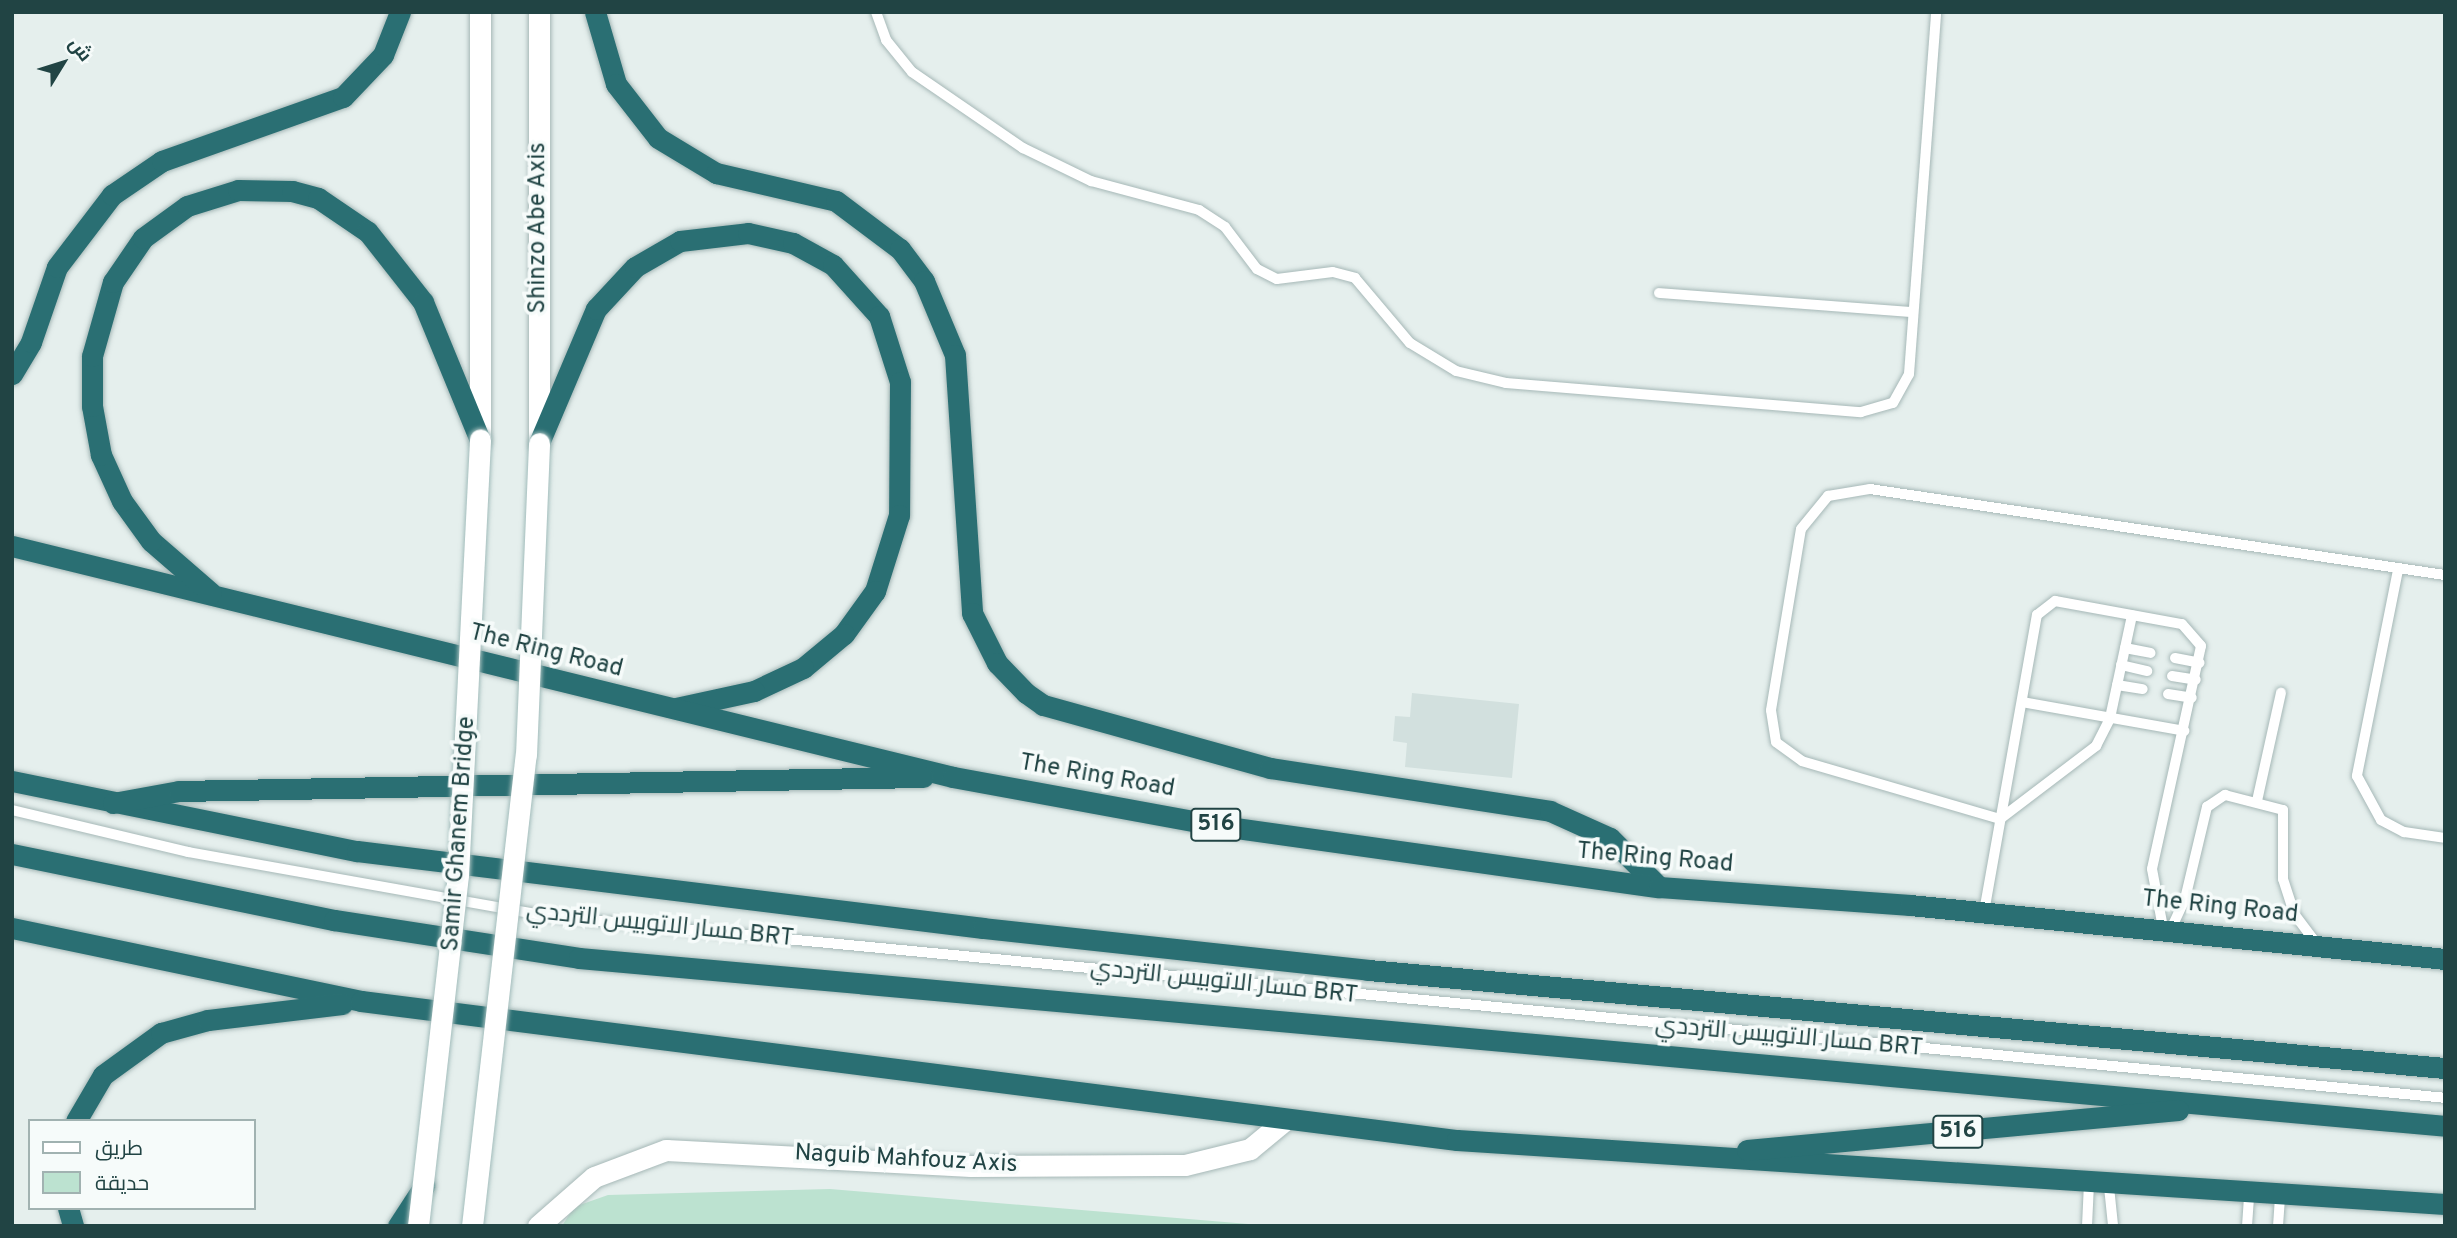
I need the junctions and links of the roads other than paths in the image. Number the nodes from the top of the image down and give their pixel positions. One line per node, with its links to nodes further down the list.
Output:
1 (400, 12): 9 (highway)
2 (480, 12): 10 (main road)
3 (538, 12): 11 (main road, Shinzo Abe Axis)
4 (595, 12): 42 (highway)
5 (876, 12): 8 (lane)
6 (1936, 12): 8 (lane)
7 (1658, 293): 8 (lane)
8 (1912, 312)
9 (12, 374)
10 (480, 440): 15 (highway); 56 (main road, Samir Ghanem Bridge, bridge)
11 (539, 443): 31 (highway); 63 (main road, bridge)
12 (12, 546): 15 (highway, The Ring Road / 516)
13 (2398, 570): 14 (lane); 39 (lane); 40 (lane)
14 (2445, 575)
15 (213, 595): 31 (highway, The Ring Road / 516)
16 (2132, 615): 17 (lane); 20 (lane); 30 (lane)
17 (2125, 648): 18 (lane); 21 (lane)
18 (2151, 653)
19 (2175, 658): 20 (lane)
20 (2200, 663): 24 (lane)
21 (2121, 665): 22 (lane); 25 (lane)
22 (2147, 671)
23 (2172, 676): 24 (lane)
24 (2196, 680): 29 (lane)
25 (2117, 685): 26 (lane); 32 (lane)
26 (2143, 689)
27 (2281, 693): 36 (lane)
28 (2168, 694): 29 (lane)
29 (2192, 698): 33 (lane)
30 (2022, 702): 32 (lane); 39 (lane)
31 (669, 710): 34 (highway, The Ring Road / 516)
32 (2109, 718): 33 (lane); 39 (lane)
33 (2184, 732): 45 (lane)
34 (953, 777): 37 (highway); 42 (highway, The Ring Road / 516)
35 (12, 780): 37 (highway)
36 (2256, 801): 45 (lane); 46 (lane)
37 (108, 805): 49 (highway)
38 (12, 810): 50 (lane, مسار الاتوبيس الترددي BRT)
39 (2000, 819): 43 (lane)
40 (2445, 838)
41 (12, 853): 51 (highway, 516)
42 (1659, 887): 43 (highway, The Ring Road / 516)
43 (1984, 912): 45 (highway, The Ring Road / 516)
44 (12, 928): 48 (highway, 516)
45 (2167, 928): 46 (highway, The Ring Road / 516)
46 (2317, 945): 47 (highway, The Ring Road / 516)
47 (2445, 959)
48 (362, 1001): 52 (highway); 53 (highway, 516)
49 (2445, 1068)
50 (2445, 1098)
51 (2220, 1105): 54 (highway, 516); 55 (highway, 516)
52 (77, 1119)
53 (1285, 1121): 55 (highway, 516); 64 (main road, Naguib Mahfouz Axis)
54 (2445, 1126)
55 (1696, 1156): 57 (highway, 516)
56 (425, 1184): 61 (highway); 62 (main road, Samir Ghanem Bridge, bridge)
57 (2099, 1186): 58 (highway, 516); 65 (lane); 66 (lane)
58 (2249, 1196): 59 (highway, 516); 67 (lane)
59 (2280, 1198): 60 (highway, 516); 68 (lane)
60 (2445, 1204)
61 (398, 1226)
62 (418, 1226)
63 (472, 1226)
64 (538, 1226)
65 (2087, 1226)
66 (2113, 1226)
67 (2247, 1226)
68 (2278, 1226)

